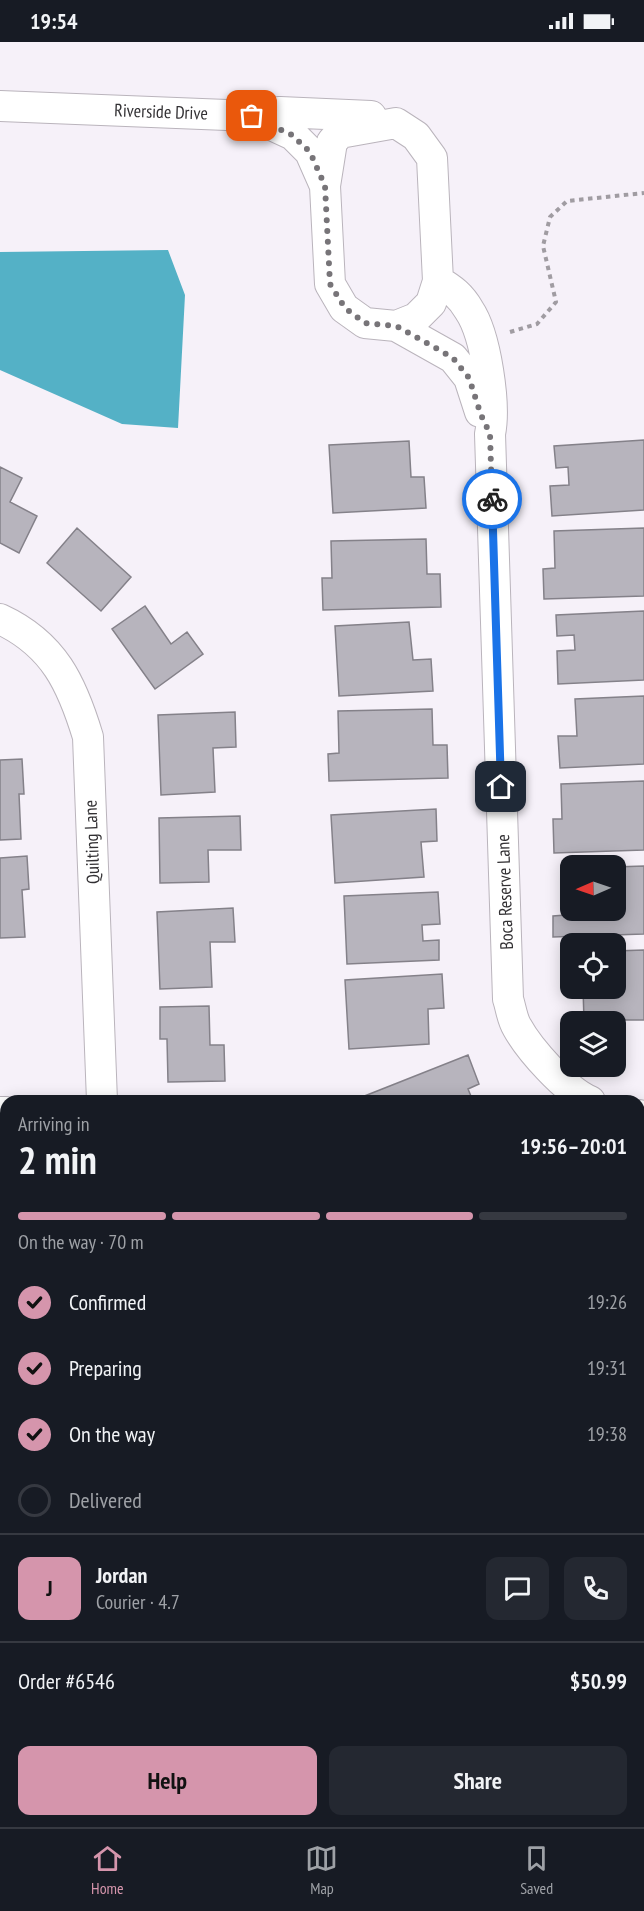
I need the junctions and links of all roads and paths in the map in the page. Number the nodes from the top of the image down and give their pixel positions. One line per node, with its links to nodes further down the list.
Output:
1 (0, 106): 2 (street, Riverside Drive)
2 (252, 116): 3 (street); 4 (street, Riverside Drive)
3 (396, 123): 4 (street, Boca Reserve Lane); 6 (street)
4 (325, 186): 7 (street, Boca Reserve Lane)
5 (644, 193): 8 (path)
6 (438, 281): 7 (street); 9 (street, Boca Reserve Lane)
7 (396, 326): 9 (street, Boca Reserve Lane)
8 (500, 334)
9 (490, 434): 12 (street, Boca Reserve Lane)
10 (0, 619): 11 (street, Quilting Lane)
11 (102, 1095)
12 (577, 1095)

